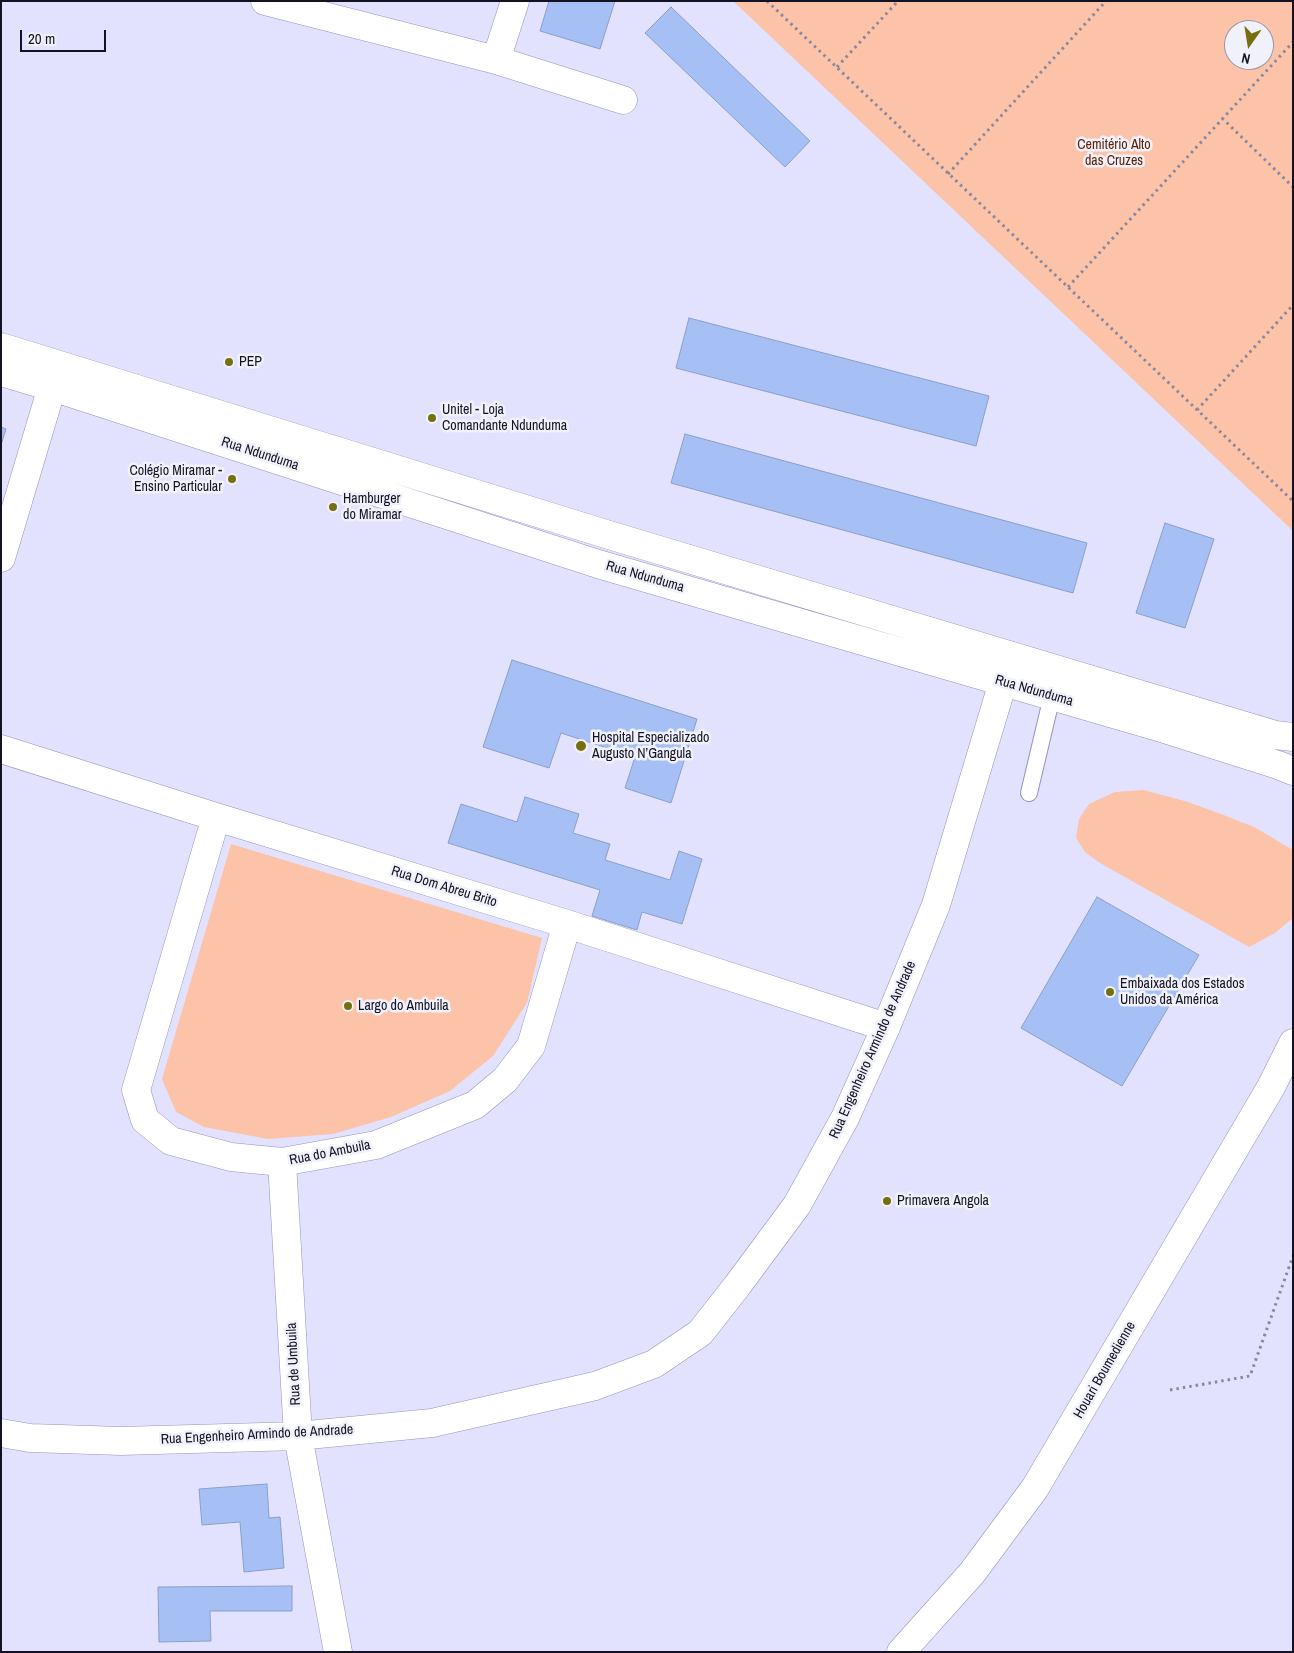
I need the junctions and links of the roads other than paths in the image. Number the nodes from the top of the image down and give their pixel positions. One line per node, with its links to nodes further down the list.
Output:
1 (265, 1): 3 (street)
2 (515, 1): 3 (street)
3 (496, 60): 4 (street)
4 (624, 100)
5 (1, 347): 11 (street, Rua Ndunduma)
6 (1, 372): 7 (street, Rua Ndunduma)
7 (52, 387): 8 (street); 9 (street, Rua Ndunduma)
8 (1, 558)
9 (1003, 682): 10 (street, Rua Ndunduma); 17 (street, Rua Engenheiro Armindo de Andrade)
10 (1052, 696): 13 (street, Rua Ndunduma); 14 (lane)
11 (1293, 737)
12 (1, 749): 15 (street, Rua Dom Abreu Brito)
13 (1293, 771)
14 (1029, 793)
15 (216, 817): 16 (street, Rua Dom Abreu Brito); 20 (street, Rua do Ambuila)
16 (567, 924): 17 (street, Rua Dom Abreu Brito); 20 (street, Rua do Ambuila)
17 (886, 1026): 22 (street, Rua Engenheiro Armindo de Andrade)
18 (1293, 1043): 19 (street, Houari Boumedienne)
19 (1287, 1064): 24 (street, Houari Boumedienne)
20 (282, 1162): 22 (street, Rua de Umbuila)
21 (1, 1433): 22 (street, Rua Engenheiro Armindo de Andrade)
22 (298, 1436): 23 (street, Rua de Umbuila)
23 (338, 1652)
24 (901, 1652)

